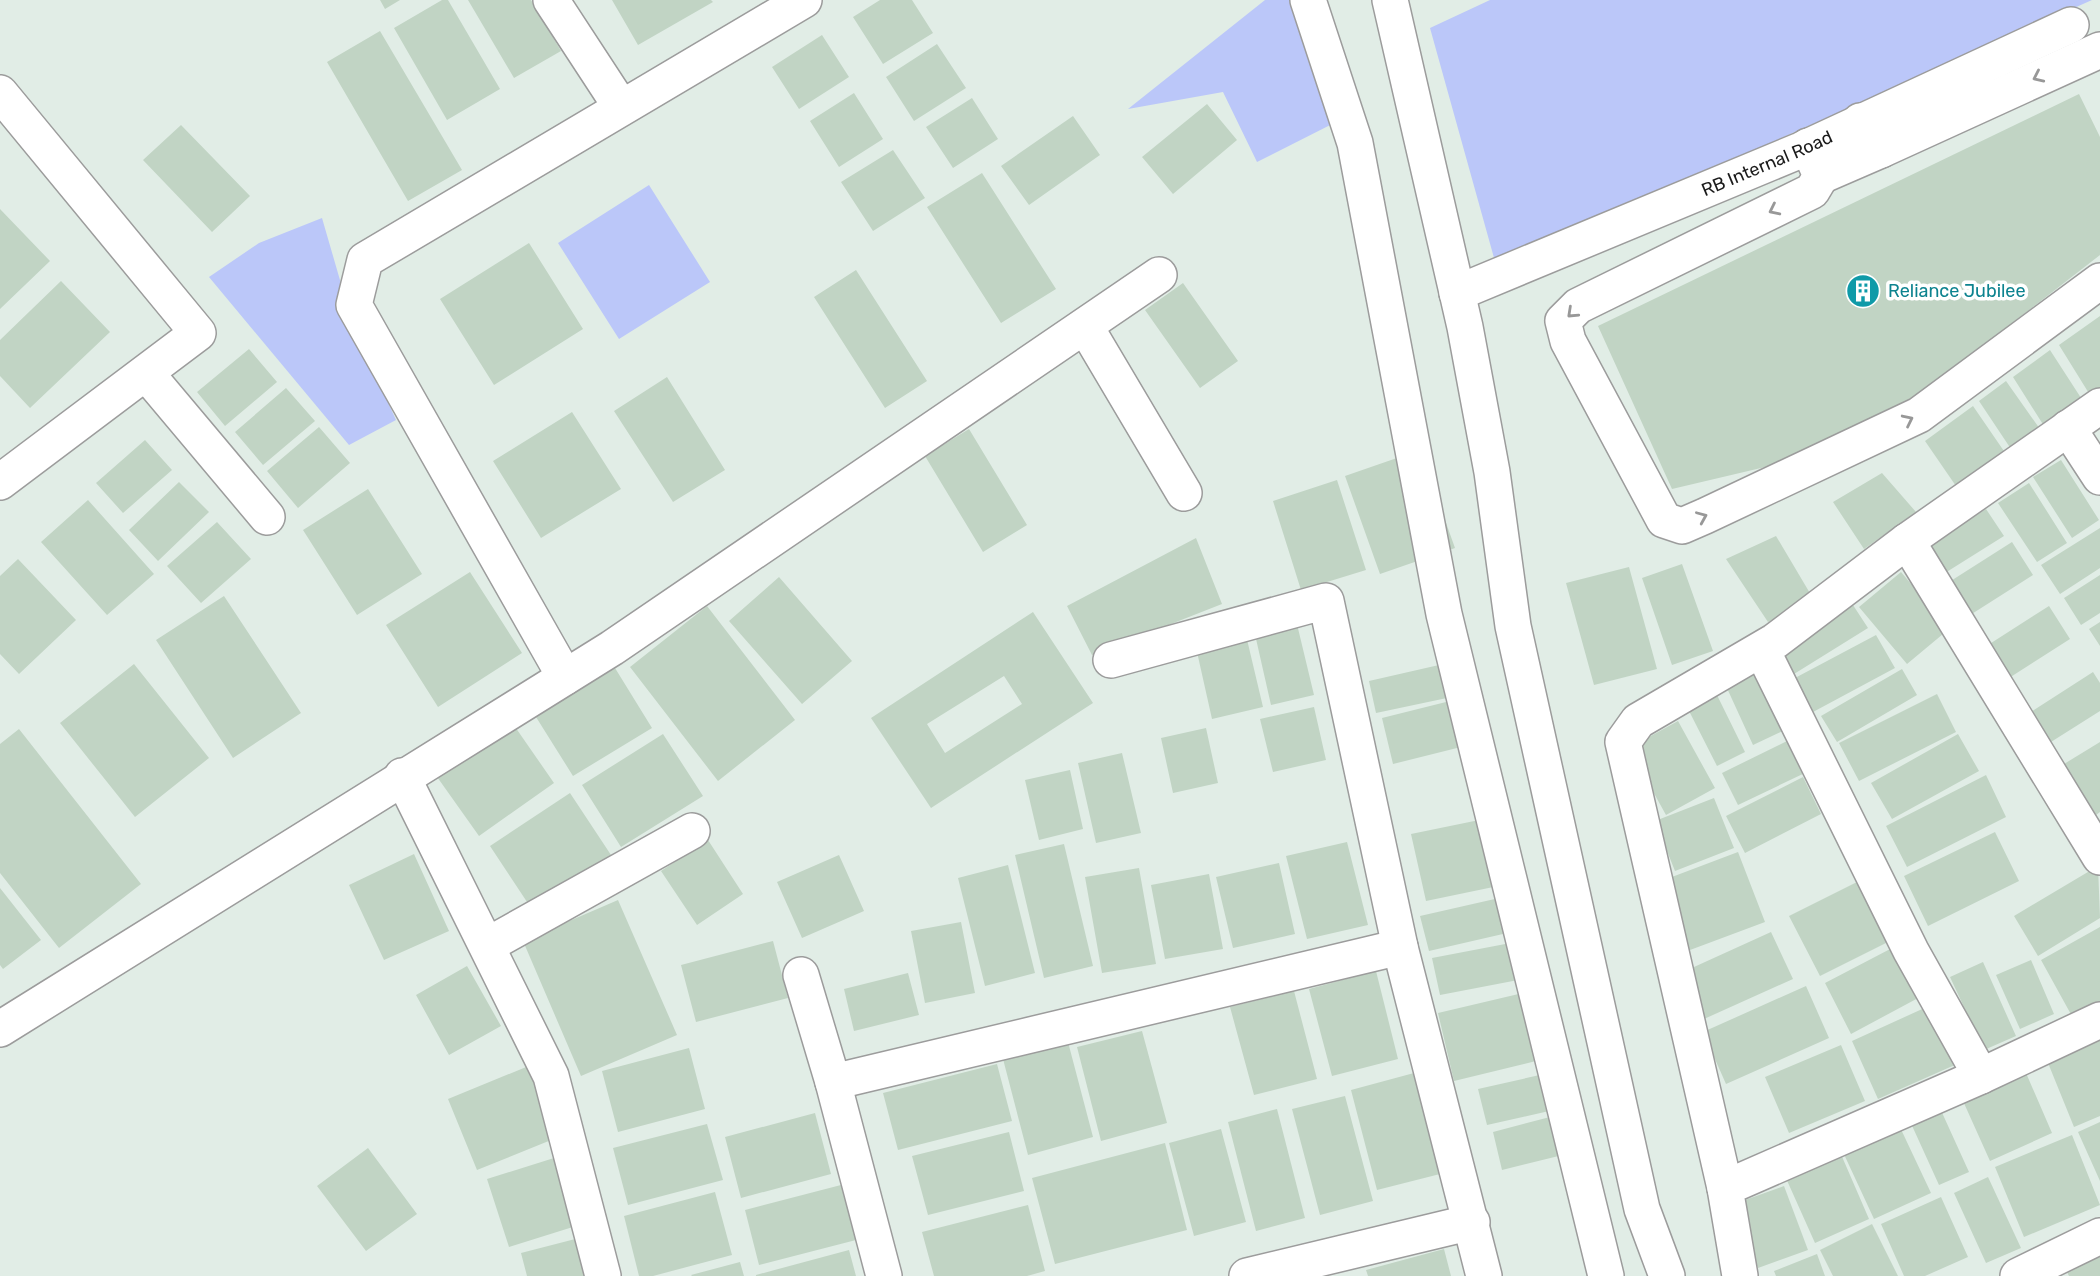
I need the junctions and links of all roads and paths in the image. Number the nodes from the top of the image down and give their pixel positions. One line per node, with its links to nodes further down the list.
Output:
1 (551, 0): 8 (street)
2 (804, 0): 8 (street)
3 (1308, 0): 44 (street)
4 (1390, 0): 14 (street)
5 (2071, 25): 9 (street, RB Internal Road)
6 (2100, 50): 10 (street, one-way to 10)
7 (0, 93): 16 (street)
8 (621, 107): 26 (street)
9 (1860, 121): 10 (street); 11 (street, RB Internal Road)
10 (1881, 150): 11 (street)
11 (1814, 161): 13 (street, one-way to 13); 14 (street, RB Internal Road)
12 (1159, 275): 15 (street)
13 (2100, 281)
14 (1458, 293): 45 (street)
15 (1085, 326): 21 (street); 26 (street)
16 (146, 373): 19 (street); 22 (street)
17 (2100, 406): 18 (street)
18 (2068, 428): 20 (street); 23 (street)
19 (6, 467)
20 (2100, 477)
21 (1184, 494)
22 (267, 517)
23 (1907, 541): 24 (street); 29 (street)
24 (1762, 650): 35 (street); 37 (street)
25 (1111, 660): 31 (street)
26 (565, 677): 27 (street)
27 (402, 776): 30 (street); 34 (street)
28 (692, 831): 30 (street)
29 (2095, 839)
30 (488, 945): 40 (street)
31 (1400, 947): 36 (street); 38 (street)
32 (801, 975): 36 (street)
33 (2100, 1020): 35 (street)
34 (0, 1028)
35 (1980, 1076): 37 (street)
36 (833, 1082): 41 (street)
37 (1725, 1188): 46 (street)
38 (1472, 1222): 42 (street); 43 (street)
39 (2100, 1237): 47 (street)
40 (603, 1276)
41 (884, 1276)
42 (1247, 1276)
43 (1484, 1276)
44 (1606, 1276)
45 (1667, 1276)
46 (1740, 1276)
47 (2018, 1276)

